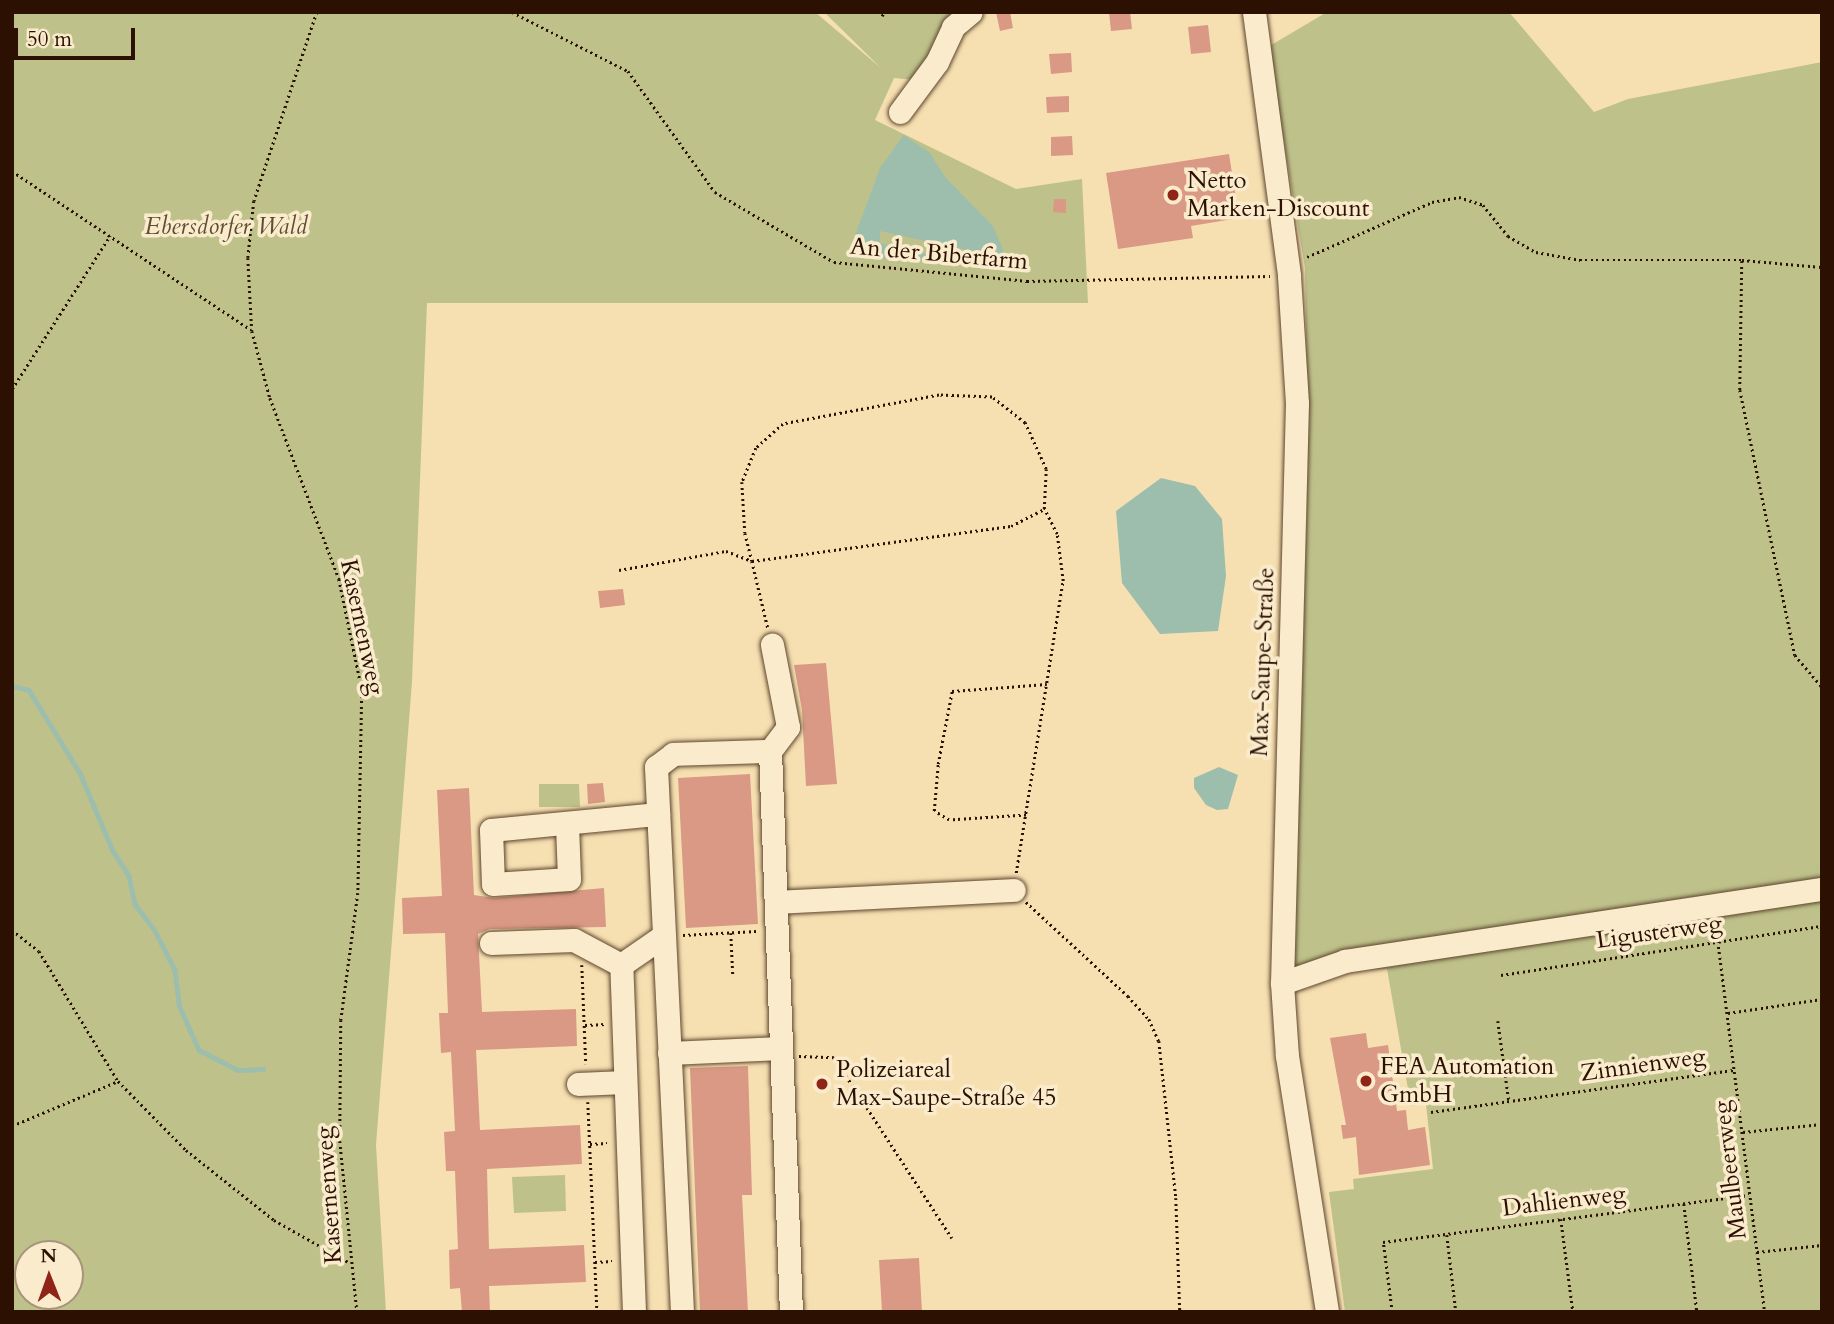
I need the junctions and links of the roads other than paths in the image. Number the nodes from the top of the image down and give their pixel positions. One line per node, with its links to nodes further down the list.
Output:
1 (971, 12): 3 (street)
2 (1254, 12): 14 (street, Max-Saupe-Straße)
3 (900, 112)
4 (772, 645): 5 (street)
5 (770, 751): 6 (street); 10 (street)
6 (658, 814): 7 (street); 11 (street)
7 (567, 824)
8 (1822, 889): 14 (street)
9 (1014, 890): 10 (street)
10 (776, 902): 15 (street)
11 (663, 936): 13 (street); 16 (street)
12 (491, 943): 13 (street)
13 (621, 965): 17 (street)
14 (1282, 983): 22 (street, Max-Saupe-Straße)
15 (781, 1048): 16 (street); 21 (street)
16 (669, 1053): 20 (street)
17 (625, 1082): 18 (street); 19 (street)
18 (583, 1084)
19 (634, 1312)
20 (682, 1312)
21 (791, 1312)
22 (1327, 1312)

